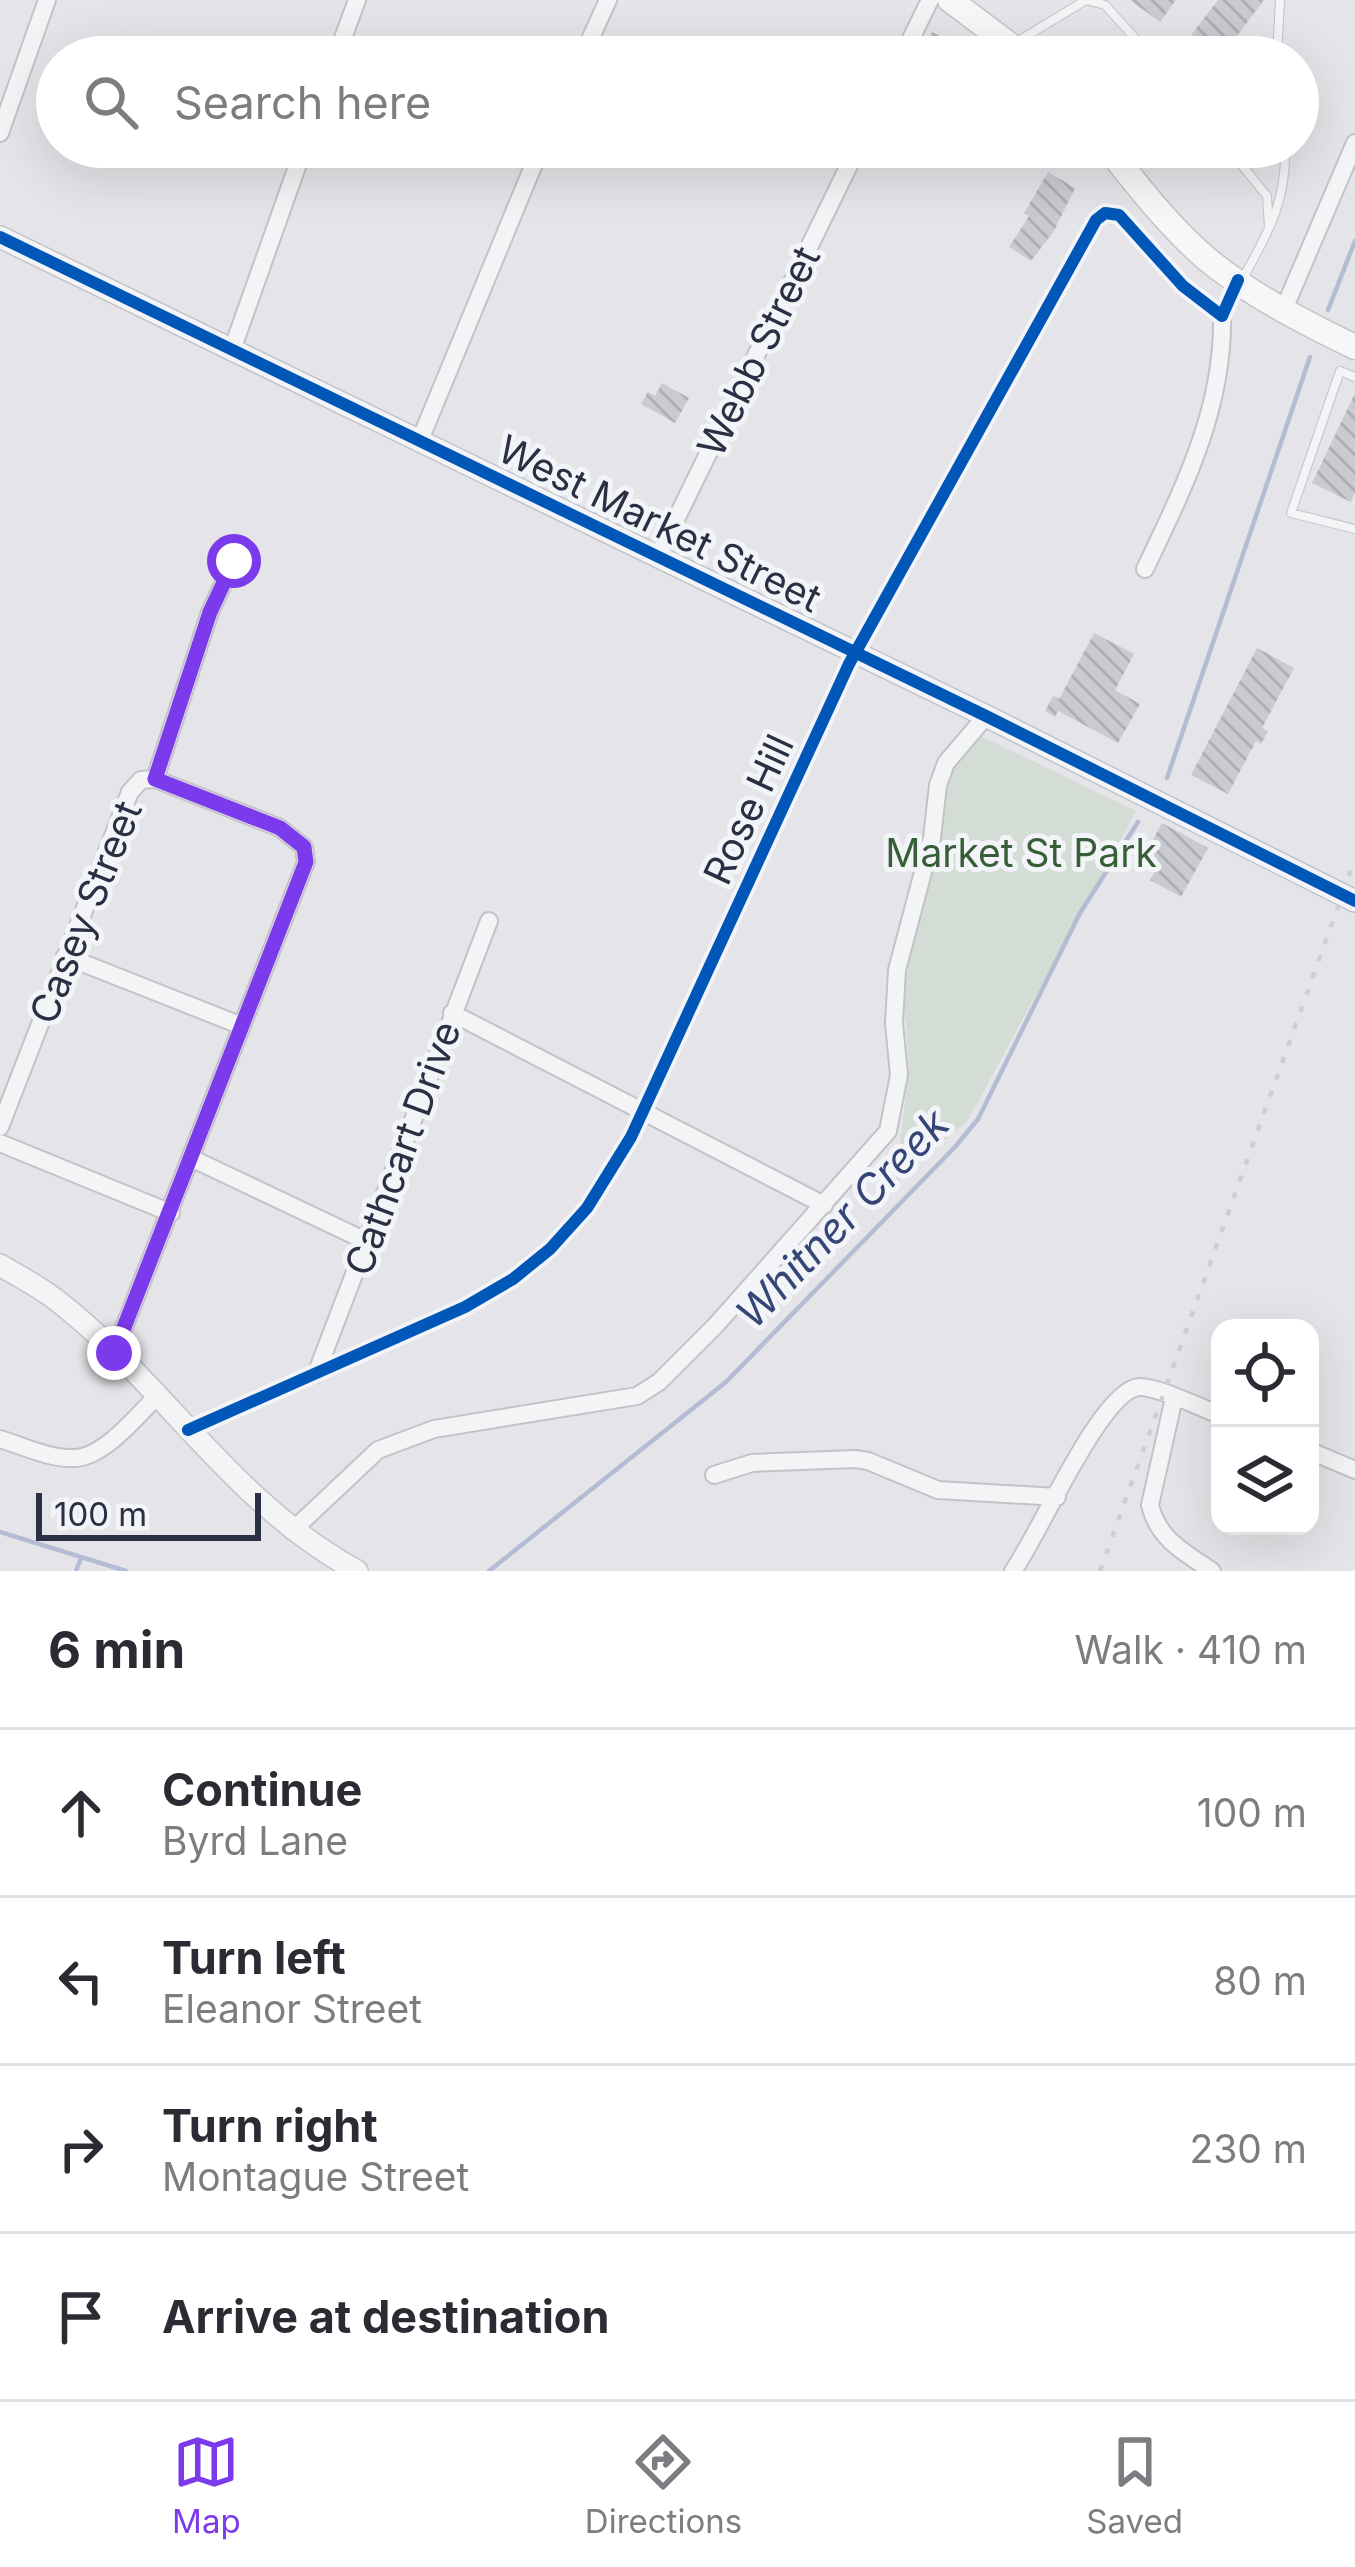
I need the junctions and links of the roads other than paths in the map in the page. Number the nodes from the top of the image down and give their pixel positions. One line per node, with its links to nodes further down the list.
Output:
1 (47, 0): 15 (street)
2 (357, 0): 8 (street)
3 (608, 0): 9 (street)
4 (931, 0): 10 (street)
5 (950, 0): 11 (main road)
6 (1087, 0): 12 (lane); 13 (lane)
7 (1280, 0): 14 (lane)
8 (344, 36)
9 (592, 36)
10 (913, 36)
11 (999, 36)
12 (1039, 36)
13 (1133, 36)
14 (1278, 36)
15 (0, 134)
16 (1355, 142): 26 (street)
17 (297, 168): 29 (street)
18 (532, 168): 32 (street)
19 (847, 168): 34 (street, Webb Street)
20 (1124, 168): 25 (main road)
21 (1244, 168): 23 (lane)
22 (1286, 168): 23 (lane)
23 (1269, 231): 25 (lane)
24 (0, 237): 29 (street, West Market Street)
25 (1239, 281): 26 (main road); 27 (street)
26 (1284, 309): 28 (main road)
27 (1222, 316): 36 (street); 37 (street, Rose Hill)
28 (1351, 345): 30 (lane)
29 (232, 350): 32 (street, West Market Street)
30 (1340, 371): 31 (lane); 33 (lane)
31 (1355, 377)
32 (419, 440): 34 (street, West Market Street)
33 (1355, 529)
34 (658, 556): 37 (street, West Market Street)
35 (234, 561): 39 (street)
36 (1145, 569)
37 (855, 652): 38 (street, West Market Street); 45 (street, Rose Hill)
38 (986, 716): 40 (street, West Market Street); 49 (street)
39 (155, 779): 42 (street, Casey Street); 44 (street)
40 (1355, 901)
41 (489, 921): 43 (street, Cathcart Drive)
42 (65, 956): 44 (street); 46 (street, Casey Street)
43 (452, 1013): 45 (street); 51 (street, Cathcart Drive)
44 (242, 1027): 48 (street)
45 (644, 1110): 49 (street); 54 (street, Rose Hill)
46 (0, 1127)
47 (0, 1143): 50 (street)
48 (190, 1158): 50 (street); 51 (street)
49 (824, 1205): 64 (street)
50 (171, 1213): 53 (street)
51 (368, 1242): 54 (street, Cathcart Drive)
52 (0, 1265): 53 (street)
53 (114, 1353): 55 (street)
54 (316, 1374): 58 (street, Rose Hill)
55 (156, 1397): 58 (street); 59 (street)
56 (1174, 1398): 57 (street); 63 (street); 67 (street)
57 (1211, 1412)
58 (188, 1430): 64 (street)
59 (0, 1439)
60 (1319, 1455): 61 (street)
61 (1355, 1470)
62 (713, 1475): 63 (street)
63 (1057, 1497): 66 (street)
64 (292, 1532): 65 (street)
65 (357, 1571)
66 (1013, 1571)
67 (1212, 1571)

